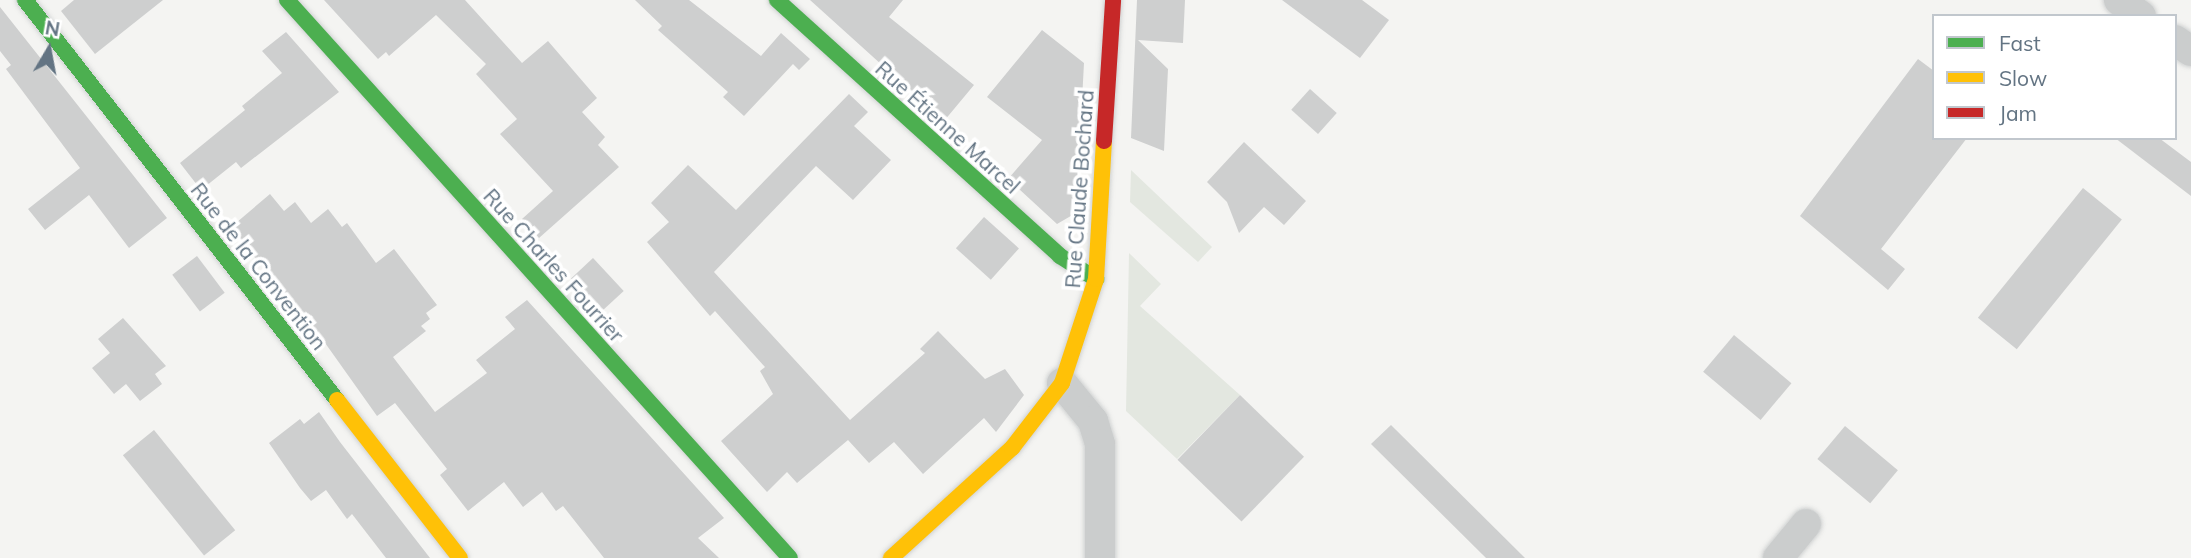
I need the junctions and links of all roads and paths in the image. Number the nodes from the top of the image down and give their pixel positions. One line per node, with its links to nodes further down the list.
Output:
1 (25, 0): 10 (street, Rue de la Convention)
2 (287, 0): 11 (street, Rue Charles Fourrier)
3 (777, 0): 7 (street, Rue Étienne Marcel)
4 (1113, 0): 7 (street, Rue Claude Bochard)
5 (2119, 0): 6 (street)
6 (2138, 14)
7 (1096, 279): 8 (street, Rue Claude Bochard)
8 (1062, 383): 12 (street, Rue Claude Bochard); 13 (street)
9 (1806, 524): 14 (street)
10 (460, 558)
11 (790, 558)
12 (891, 558)
13 (1100, 558)
14 (1778, 558)

